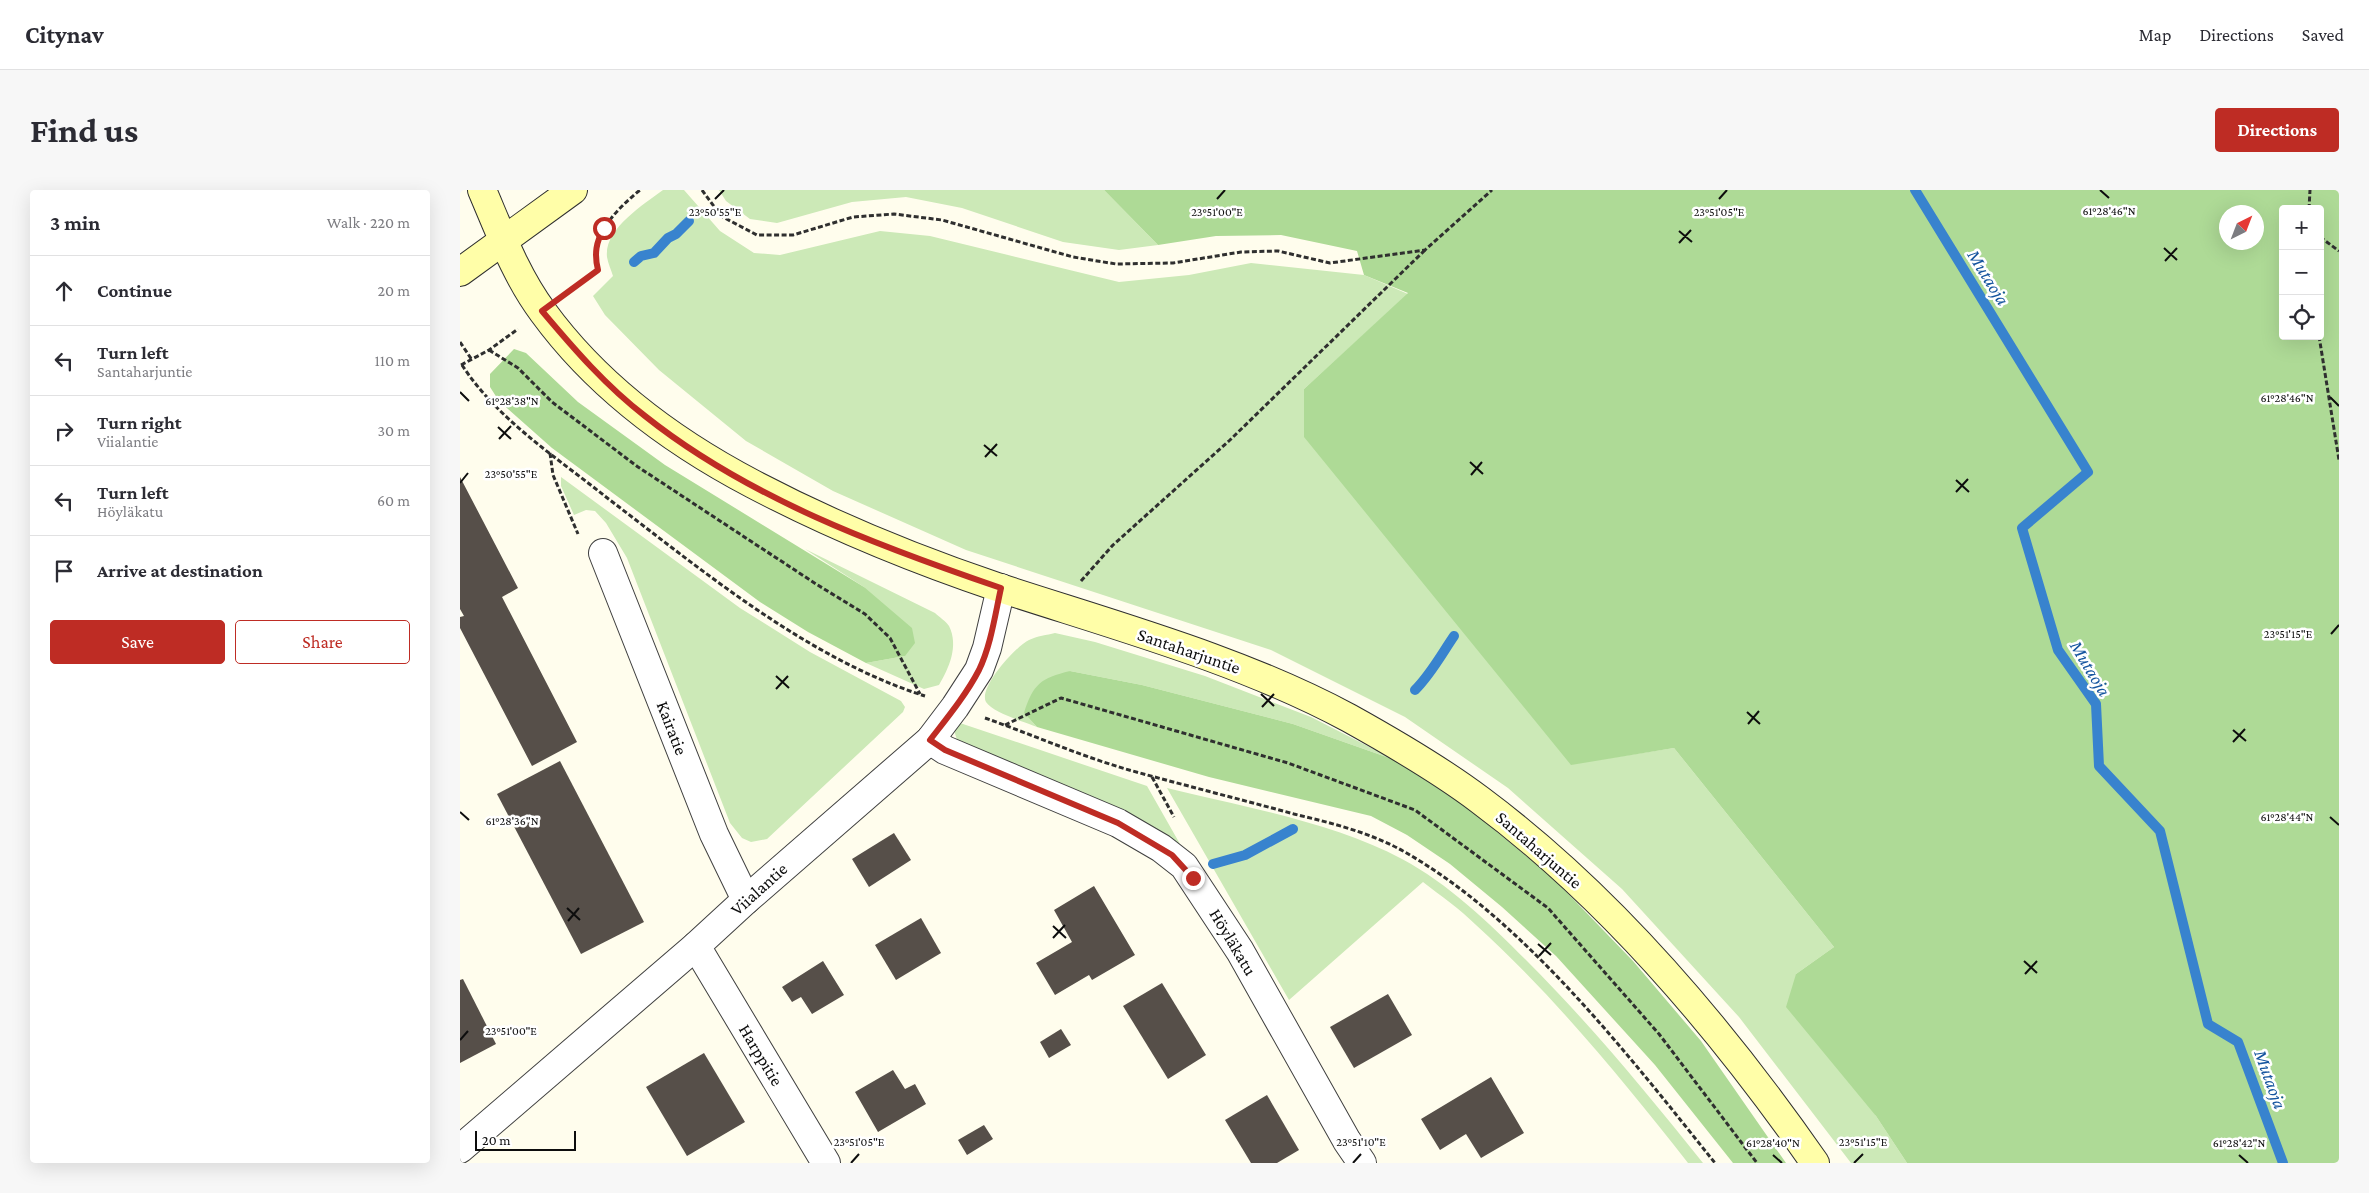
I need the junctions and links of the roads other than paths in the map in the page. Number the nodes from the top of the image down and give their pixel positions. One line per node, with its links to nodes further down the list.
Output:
1 (482, 190): 3 (main road, Santaharjuntie)
2 (573, 190): 3 (main road)
3 (503, 240): 4 (main road); 6 (main road, Santaharjuntie)
4 (460, 272)
5 (592, 547): 8 (street, Kairatie)
6 (1001, 588): 7 (street, Viialantie); 13 (main road, Santaharjuntie)
7 (930, 740): 8 (street, Viialantie); 12 (street, Höyläkatu)
8 (746, 900): 9 (street, Viialantie)
9 (696, 946): 10 (street, Viialantie); 11 (street, Harppitie)
10 (460, 1149)
11 (826, 1163)
12 (1362, 1163)
13 (1815, 1163)

